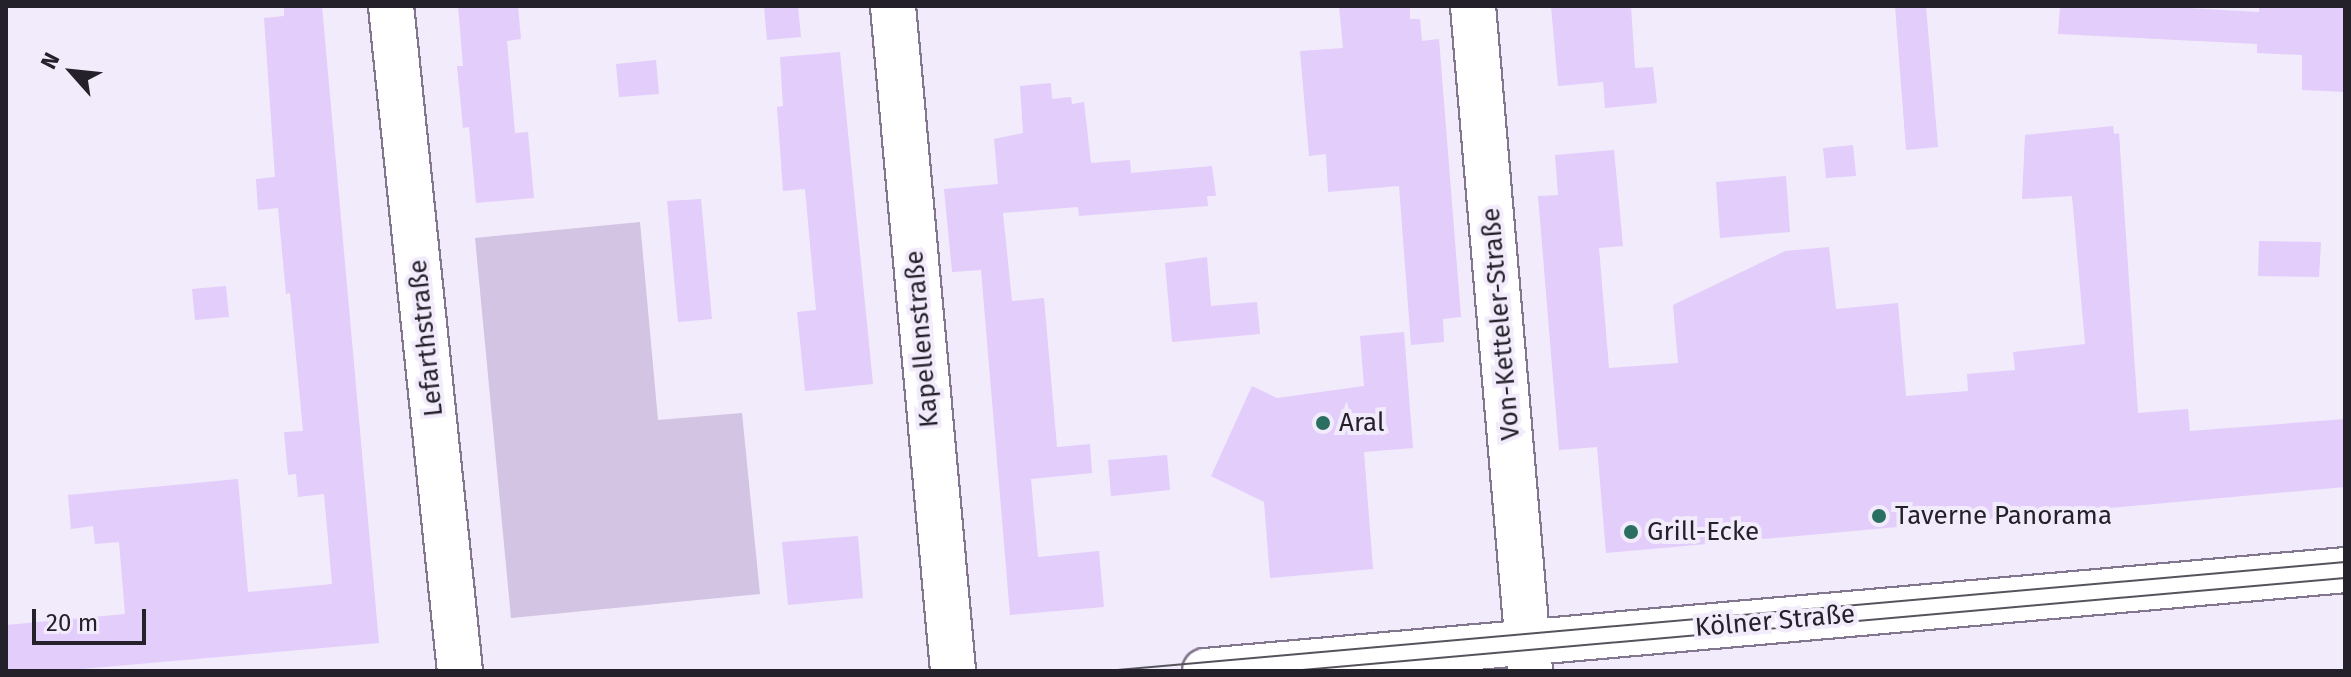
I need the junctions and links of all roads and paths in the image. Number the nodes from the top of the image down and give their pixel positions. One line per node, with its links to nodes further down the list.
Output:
1 (391, 6): 6 (street, Lefarthstraße)
2 (893, 6): 7 (street, Kapellenstraße)
3 (1473, 6): 5 (street, Von-Ketteler-Straße)
4 (2345, 570): 5 (street, Kölner Straße)
5 (1528, 657): 8 (street, Kölner Straße)
6 (460, 671)
7 (953, 671)
8 (1205, 671)

